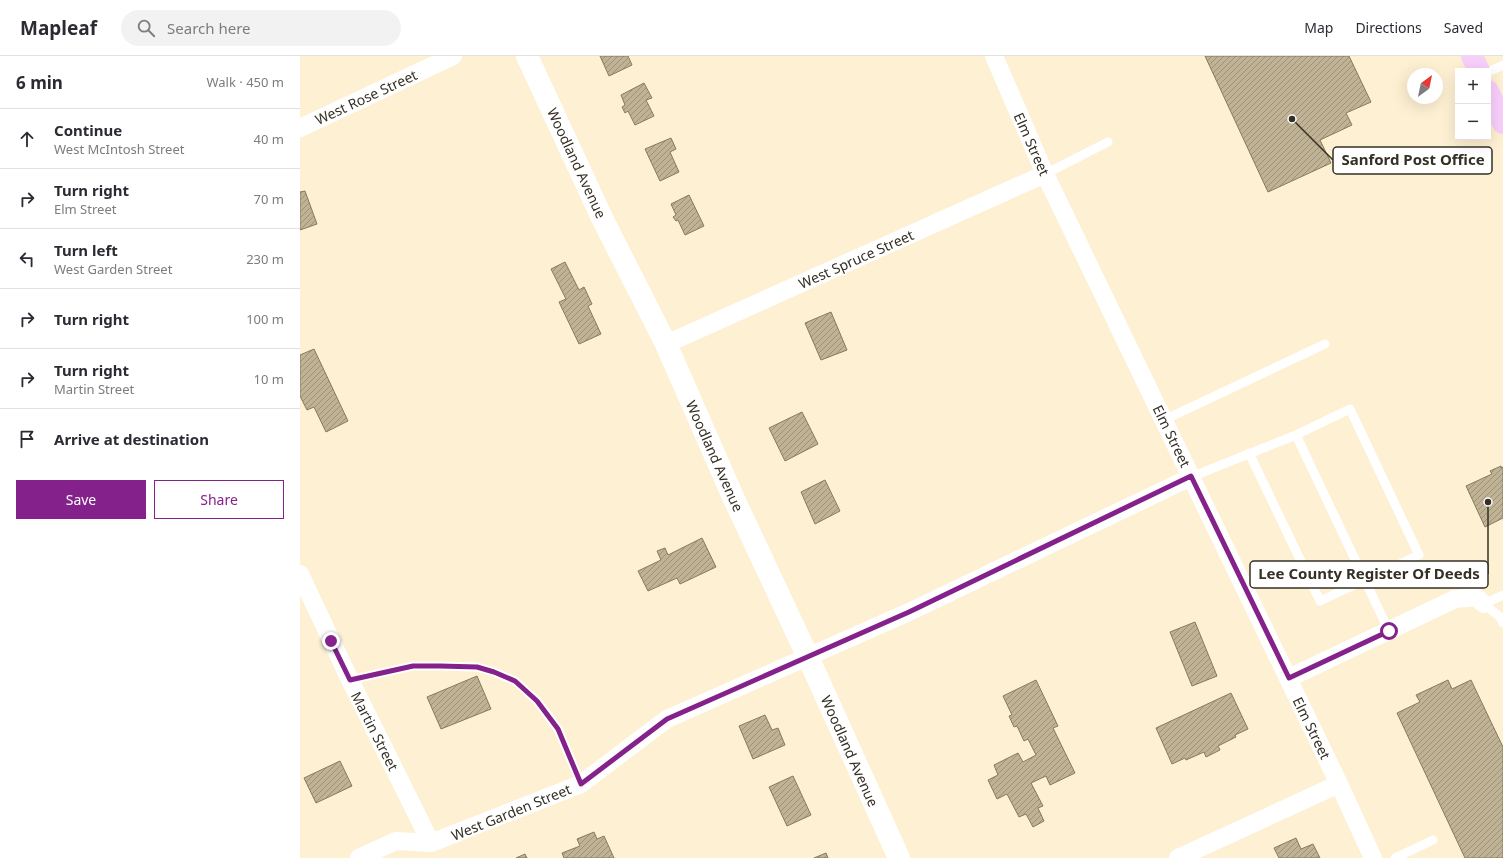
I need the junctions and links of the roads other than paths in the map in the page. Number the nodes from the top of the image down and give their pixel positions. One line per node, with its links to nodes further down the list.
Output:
1 (453, 56): 10 (street, West Rose Street)
2 (527, 56): 13 (street, Woodland Avenue)
3 (994, 56): 12 (street, Elm Street)
4 (1472, 56): 6 (main road)
5 (1503, 65): 7 (lane)
6 (1478, 68)
7 (1491, 71)
8 (1491, 97): 9 (main road)
9 (1503, 123)
10 (300, 128)
11 (1108, 142): 12 (lane)
12 (1045, 174): 13 (street, West Spruce Street); 15 (street, Elm Street)
13 (666, 344): 25 (street, Woodland Avenue)
14 (1325, 344): 15 (lane)
15 (1164, 420): 18 (street, Elm Street)
16 (1296, 434): 17 (lane); 20 (lane); 20 (lane)
17 (1249, 453): 18 (lane); 20 (lane)
18 (1191, 476): 25 (street, West Garden Street); 26 (street, Elm Street)
19 (300, 574): 27 (street, Martin Street)
20 (1364, 580): 24 (lane)
21 (1503, 595): 22 (lane)
22 (1484, 604): 23 (lane); 24 (street)
23 (1503, 623)
24 (1389, 631): 26 (street)
25 (808, 657): 28 (street, West Garden Street); 33 (street, Woodland Avenue)
26 (1289, 678): 29 (street, Elm Street)
27 (350, 680): 28 (lane); 31 (street, Martin Street)
28 (581, 784): 31 (street, West Garden Street)
29 (1339, 784): 34 (street); 35 (street, Elm Street)
30 (1433, 840): 36 (lane)
31 (431, 843): 32 (street, West Garden Street)
32 (359, 858)
33 (899, 858)
34 (1178, 858)
35 (1373, 858)
36 (1395, 858)

